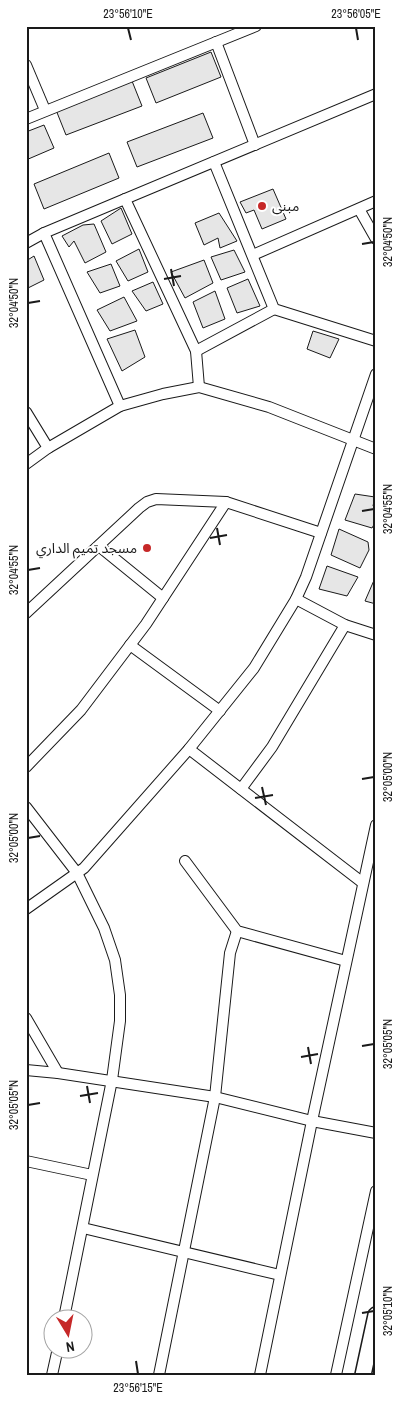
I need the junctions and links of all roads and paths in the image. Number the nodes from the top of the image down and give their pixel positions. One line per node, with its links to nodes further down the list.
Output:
1 (256, 26): 2 (street)
2 (216, 42): 5 (street); 7 (street)
3 (26, 65): 5 (street)
4 (376, 94): 7 (street)
5 (45, 110): 6 (street)
6 (26, 119)
7 (256, 145): 8 (street)
8 (214, 162): 9 (street); 15 (street)
9 (124, 199): 12 (street); 18 (street)
10 (376, 202): 11 (street)
11 (359, 209): 13 (street); 15 (street)
12 (44, 233): 14 (street); 21 (street)
13 (376, 239)
14 (26, 243)
15 (253, 255): 16 (street)
16 (274, 309): 17 (street); 18 (street)
17 (376, 341)
18 (196, 351): 20 (street)
19 (376, 374): 23 (street)
20 (199, 387): 21 (street); 23 (street)
21 (120, 406): 24 (street)
22 (26, 412): 24 (street)
23 (353, 439): 25 (street); 28 (street)
24 (48, 448): 26 (street)
25 (376, 449)
26 (26, 464)
27 (226, 502): 28 (street); 29 (street); 30 (street)
28 (321, 533): 31 (street)
29 (99, 546): 30 (street); 32 (street)
30 (163, 598): 35 (street)
31 (296, 599): 33 (street); 36 (street)
32 (26, 613)
33 (344, 625): 34 (street); 39 (street)
34 (376, 635)
35 (130, 646): 36 (street); 38 (street)
36 (220, 711): 37 (street)
37 (189, 749): 39 (street); 44 (street)
38 (26, 767)
39 (241, 789): 45 (street)
40 (26, 807): 44 (street)
41 (376, 825): 43 (street)
42 (185, 861): 47 (street)
43 (371, 867): 45 (street)
44 (77, 873): 46 (street); 52 (street)
45 (363, 883): 48 (street)
46 (26, 909)
47 (237, 932): 48 (street); 53 (street)
48 (346, 961): 54 (street)
49 (26, 1018): 51 (street)
50 (26, 1070): 51 (street)
51 (58, 1073): 52 (street)
52 (112, 1080): 53 (street); 57 (street)
53 (215, 1097): 54 (street); 60 (street)
54 (312, 1121): 55 (street); 61 (street)
55 (376, 1133)
56 (26, 1161): 57 (street)
57 (92, 1175): 59 (street)
58 (376, 1191): 68 (street)
59 (83, 1228): 60 (street); 62 (street)
60 (184, 1252): 61 (street); 66 (street)
61 (280, 1275): 67 (street)
62 (66, 1308)
63 (376, 1315): 69 (main road)
64 (56, 1358): 65 (street)
65 (52, 1375)
66 (159, 1375)
67 (260, 1375)
68 (336, 1375)
69 (363, 1375)

